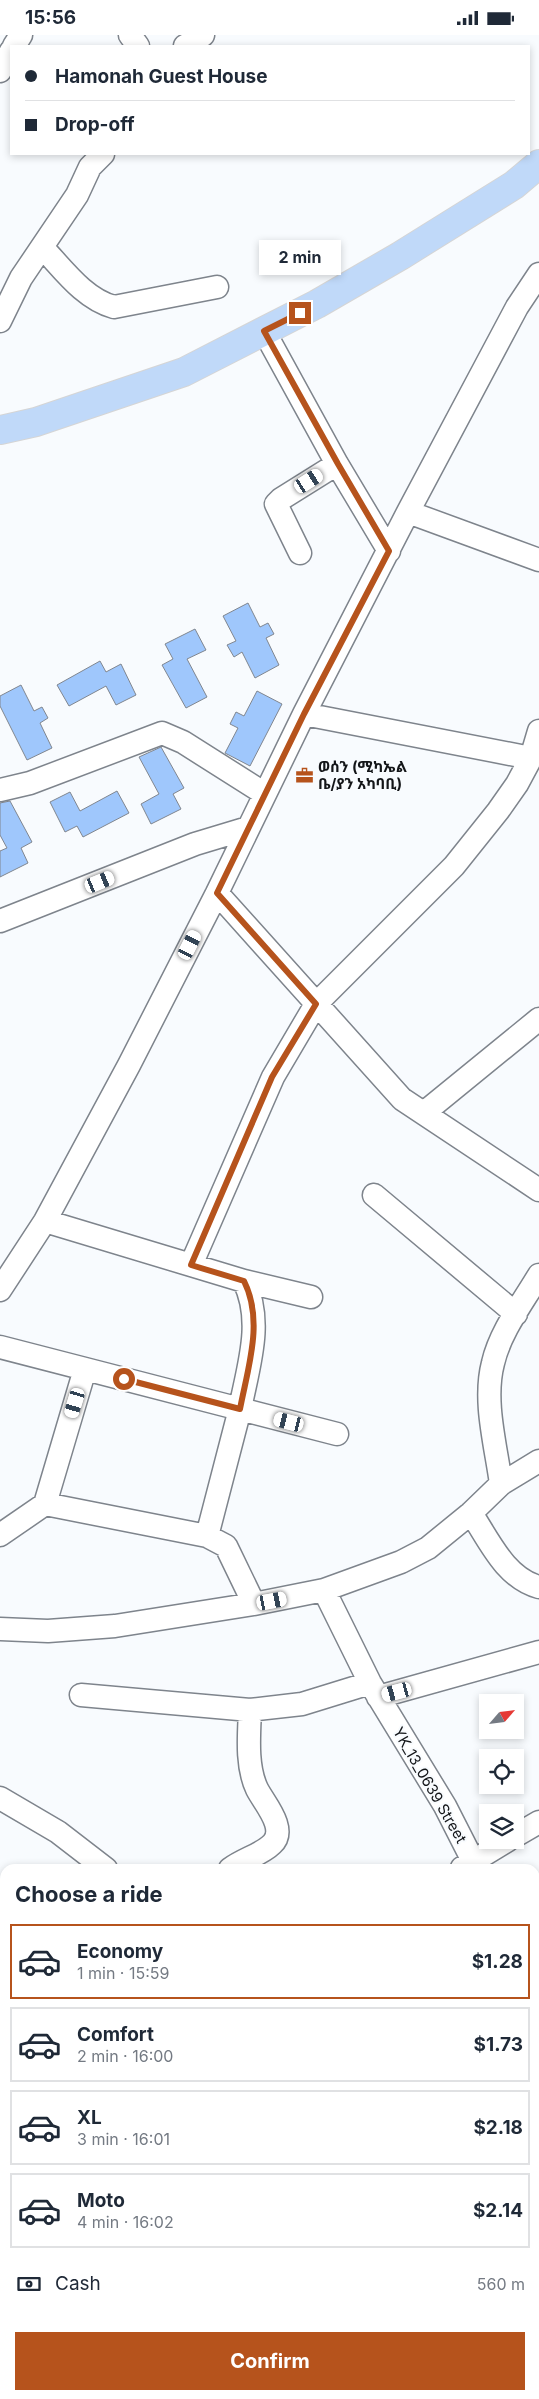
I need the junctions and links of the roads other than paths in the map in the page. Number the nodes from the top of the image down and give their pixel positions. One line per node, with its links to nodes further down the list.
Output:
1 (203, 35): 2 (street)
2 (187, 45)
3 (10, 53): 4 (street)
4 (0, 71)
5 (102, 155): 7 (street)
6 (536, 173): 11 (main road)
7 (42, 247): 9 (street); 10 (street)
8 (539, 274): 14 (street)
9 (217, 287)
10 (2, 310)
11 (264, 331): 12 (main road); 13 (street)
12 (0, 431)
13 (338, 464): 15 (street); 16 (street)
14 (408, 512): 15 (street); 17 (street)
15 (389, 551): 18 (street)
16 (300, 553)
17 (539, 560)
18 (304, 714): 20 (street); 22 (street)
19 (539, 731): 20 (street)
20 (532, 769): 26 (street)
21 (0, 790): 22 (street)
22 (265, 794): 23 (street)
23 (248, 829): 24 (street); 25 (street)
24 (217, 893): 26 (street); 31 (street)
25 (0, 921)
26 (316, 1004): 28 (street); 32 (street)
27 (539, 1019): 28 (street)
28 (425, 1112): 29 (street)
29 (539, 1190)
30 (374, 1195): 37 (street)
31 (45, 1221): 32 (street); 35 (street)
32 (191, 1265): 34 (street)
33 (539, 1275): 37 (street)
34 (244, 1281): 36 (street); 40 (street)
35 (0, 1290)
36 (311, 1297)
37 (516, 1314): 43 (street)
38 (0, 1347): 39 (street)
39 (85, 1369): 40 (street); 44 (street)
40 (240, 1409): 41 (street); 47 (street)
41 (337, 1434)
42 (539, 1461): 43 (street)
43 (502, 1484): 45 (street)
44 (45, 1504): 46 (street); 47 (street)
45 (472, 1513): 48 (street); 49 (street)
46 (0, 1535)
47 (207, 1536): 50 (street)
48 (539, 1587)
49 (324, 1590): 50 (street); 53 (street, YK_13_0639 Street)
50 (254, 1605): 51 (street)
51 (0, 1629)
52 (539, 1652): 53 (street)
53 (367, 1678): 55 (street); 62 (street, YK_13_0639 Street)
54 (81, 1695): 55 (street)
55 (250, 1710): 61 (street)
56 (0, 1798): 60 (street)
57 (539, 1822): 58 (street)
58 (524, 1831)
59 (493, 1849): 63 (street)
60 (100, 1864)
61 (238, 1864)
62 (467, 1864)
63 (469, 1864)

